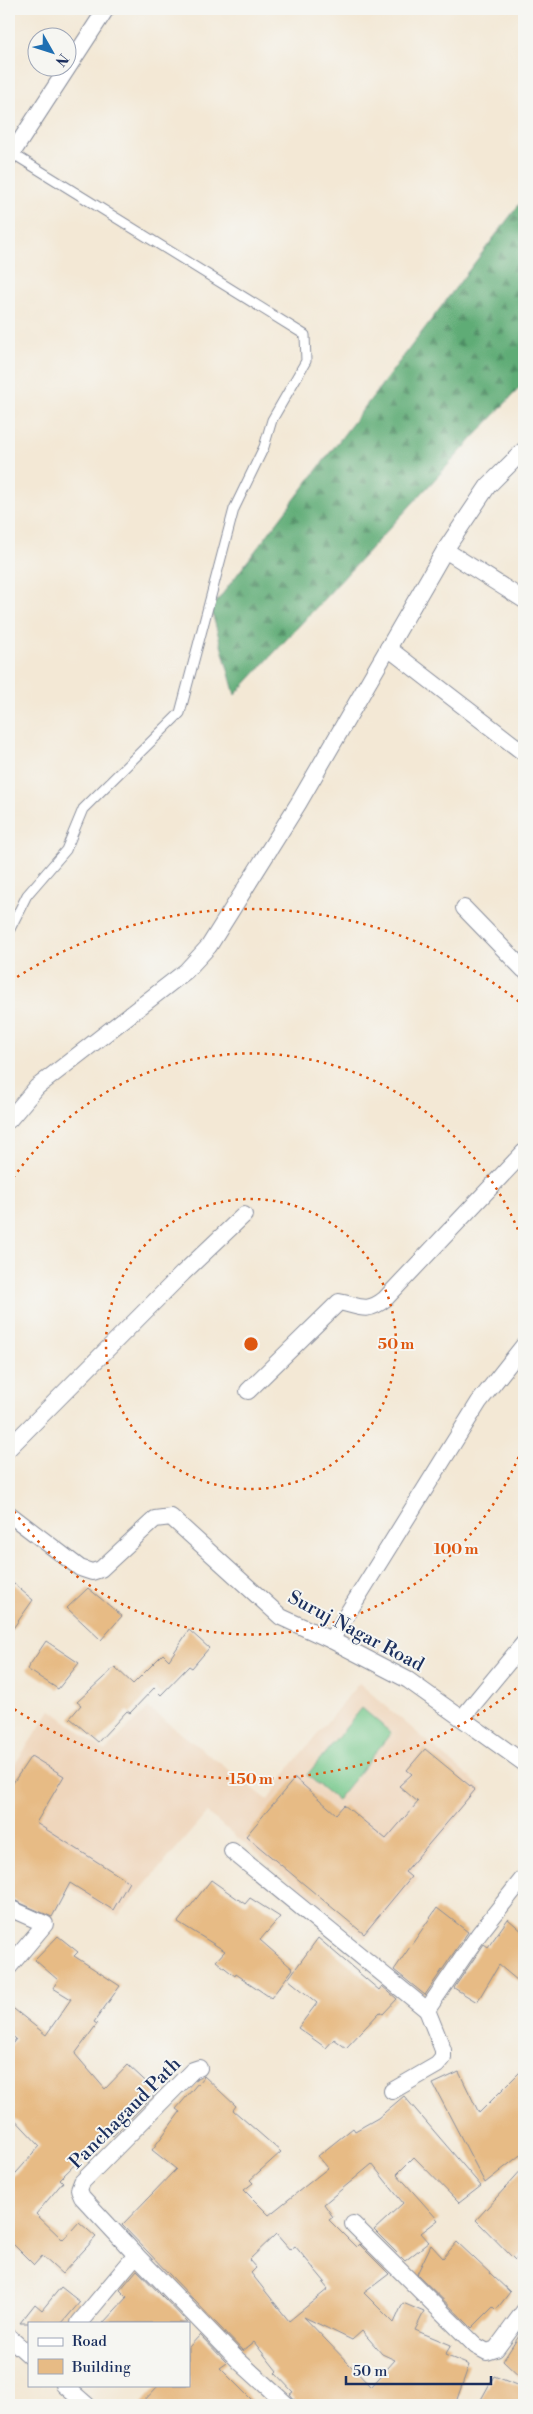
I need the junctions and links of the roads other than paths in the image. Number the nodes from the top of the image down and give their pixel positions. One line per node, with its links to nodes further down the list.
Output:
1 (106, 9): 2 (street)
2 (10, 154): 9 (lane)
3 (524, 450): 4 (street)
4 (445, 550): 5 (street); 6 (street)
5 (524, 600)
6 (388, 648): 7 (street); 11 (street)
7 (524, 753)
8 (464, 908): 10 (street)
9 (9, 931)
10 (524, 970)
11 (9, 1120)
12 (524, 1152): 15 (street)
13 (244, 1215): 16 (street)
14 (524, 1345): 18 (street)
15 (248, 1391)
16 (9, 1448)
17 (9, 1514): 18 (street, Suruj Nagar Road)
18 (331, 1640): 20 (street, Suruj Nagar Road)
19 (524, 1643): 20 (street)
20 (462, 1718): 21 (street, Suruj Nagar Road)
21 (524, 1764)
22 (232, 1851): 26 (street)
23 (524, 1877): 26 (street)
24 (9, 1908): 25 (street)
25 (9, 1968)
26 (426, 2010): 28 (street)
27 (199, 2068): 30 (street, Panchagaud Path)
28 (392, 2091)
29 (353, 2224): 31 (street)
30 (136, 2255): 32 (street); 37 (street, Panchagaud Path)
31 (524, 2311)
32 (79, 2322)
33 (9, 2337): 34 (street)
34 (28, 2353)
35 (65, 2386): 36 (street)
36 (87, 2405)
37 (287, 2405)

